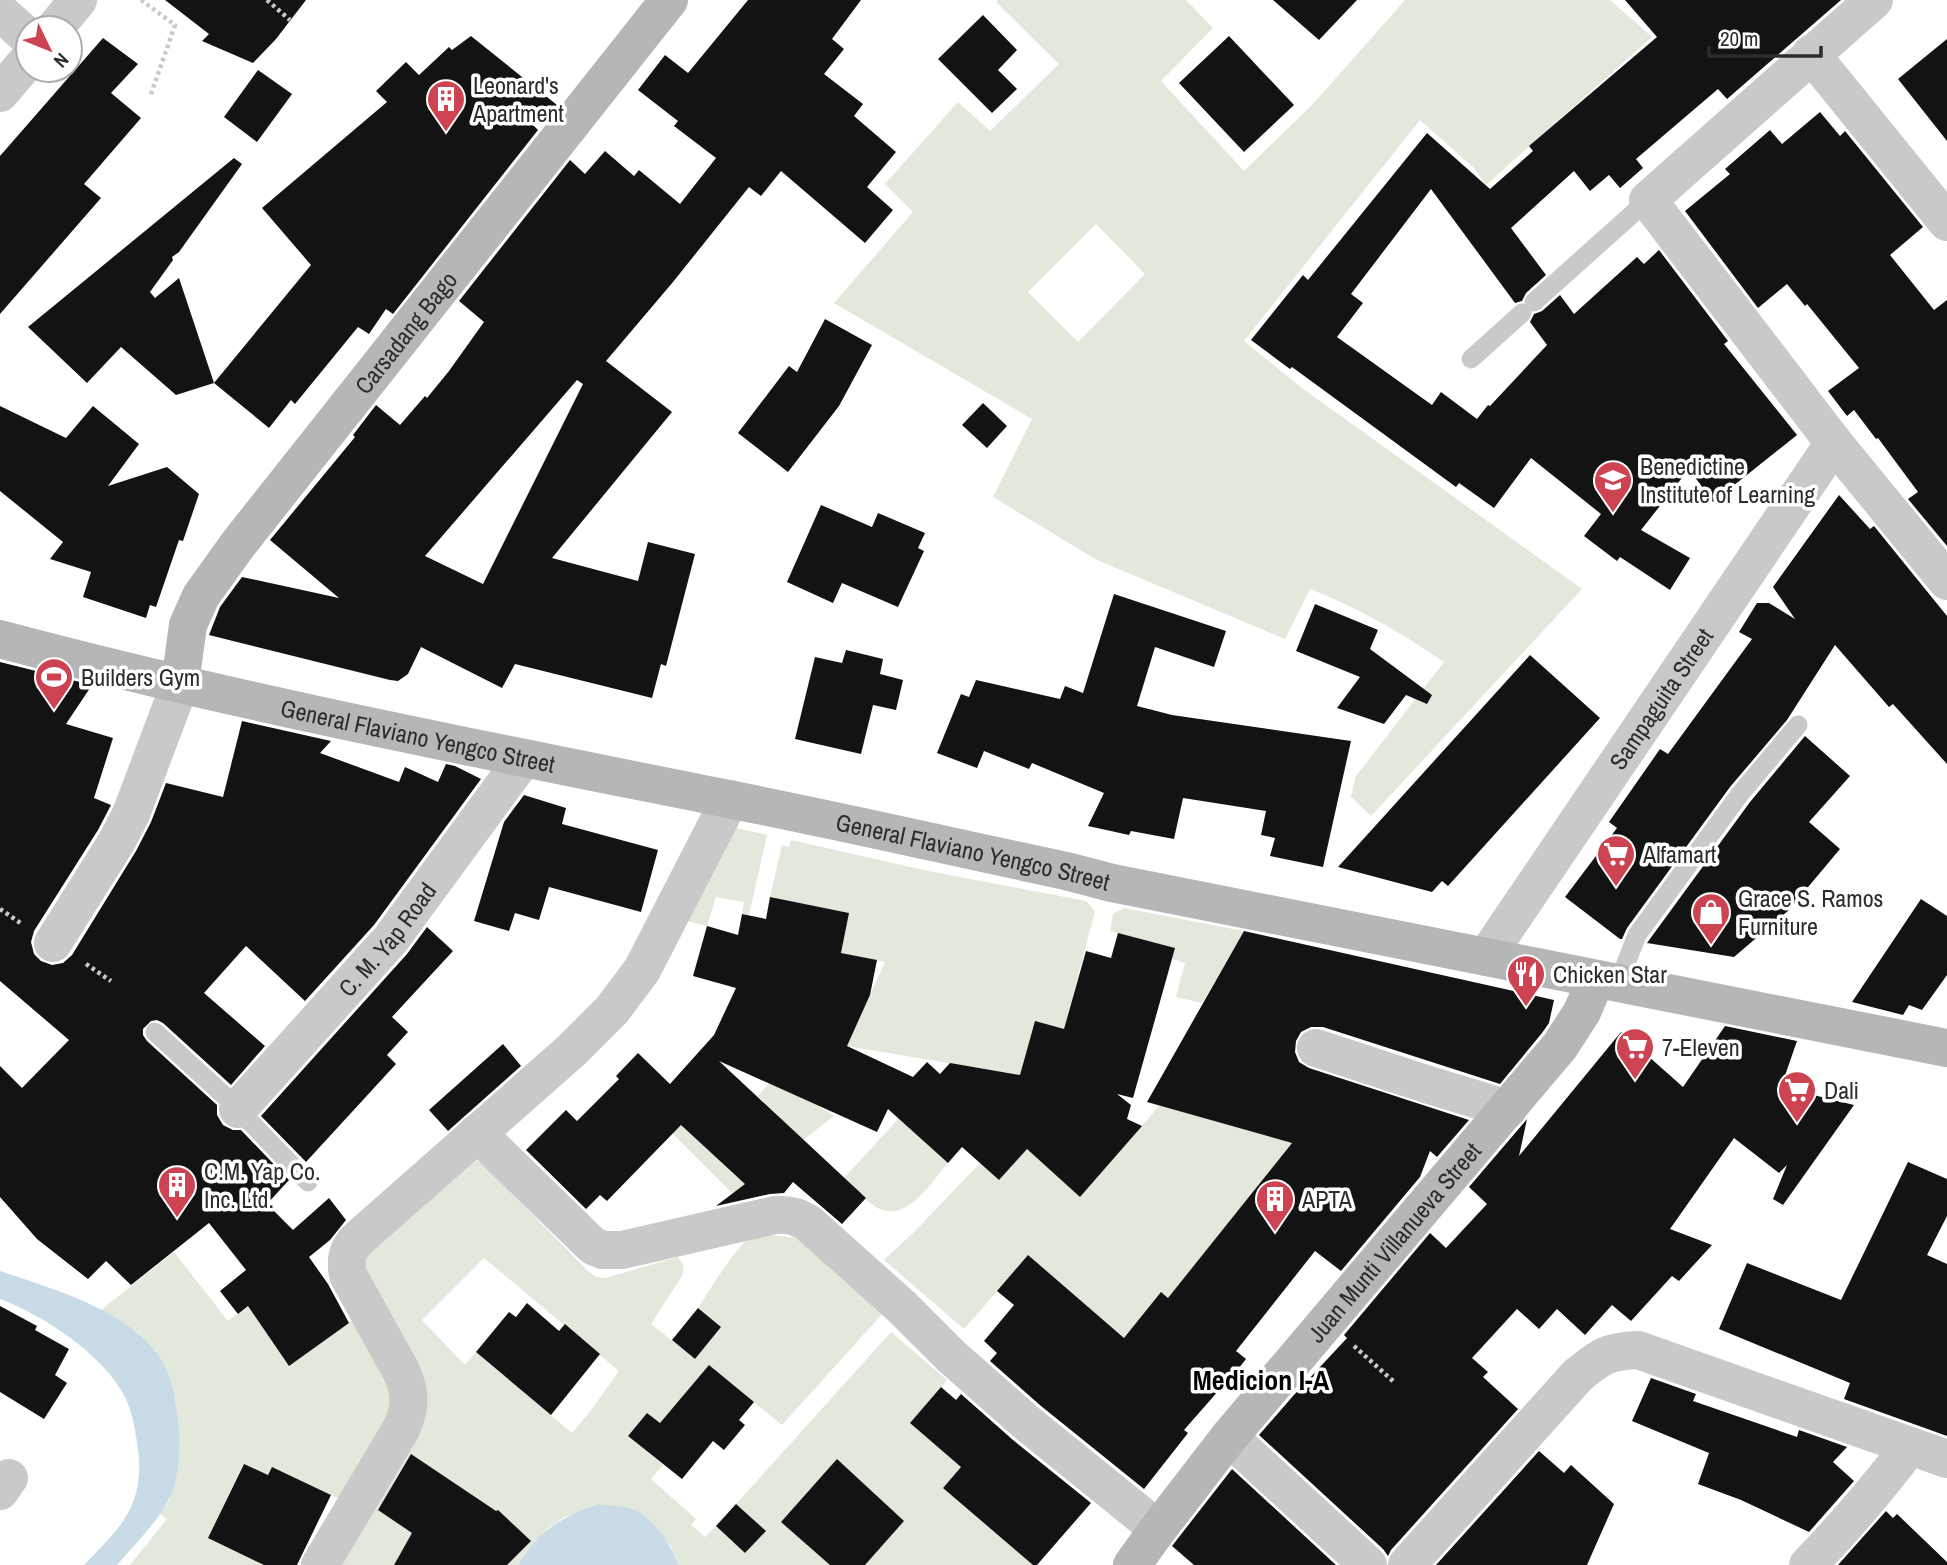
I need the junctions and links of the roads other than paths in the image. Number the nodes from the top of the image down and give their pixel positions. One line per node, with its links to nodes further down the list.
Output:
1 (78, 0): 5 (street)
2 (669, 0): 16 (main road, Carsadang Bago)
3 (1874, 0): 7 (street)
4 (0, 12): 6 (street)
5 (66, 14)
6 (14, 24)
7 (1811, 54): 10 (street); 11 (street)
8 (14, 76): 9 (street)
9 (0, 93)
10 (1648, 200): 12 (lane); 13 (street)
11 (1947, 222)
12 (1471, 359)
13 (1834, 443): 14 (street); 21 (street, Sampaguita Street)
14 (1947, 581)
15 (0, 639): 16 (main road, General Flaviano Yengco Street)
16 (180, 684): 18 (main road, General Flaviano Yengco Street); 20 (street)
17 (1798, 725): 22 (lane)
18 (523, 759): 19 (main road, General Flaviano Yengco Street); 27 (street, C. M. Yap Road)
19 (730, 799): 21 (main road, General Flaviano Yengco Street); 28 (street)
20 (53, 943)
21 (1486, 957): 22 (main road, General Flaviano Yengco Street)
22 (1607, 982): 25 (main road, General Flaviano Yengco Street); 26 (main road, Juan Munti Villanueva Street)
23 (155, 1032): 27 (lane)
24 (1317, 1048): 26 (street)
25 (1947, 1048)
26 (1508, 1108): 30 (main road, Juan Munti Villanueva Street)
27 (238, 1109): 29 (lane)
28 (477, 1133): 33 (street); 34 (street)
29 (308, 1182)
30 (1229, 1437): 33 (main road, Juan Munti Villanueva Street); 36 (street)
31 (1910, 1446): 32 (street); 37 (street); 38 (street)
32 (1947, 1459)
33 (1158, 1529): 35 (main road, Juan Munti Villanueva Street)
34 (320, 1565)
35 (1132, 1565)
36 (1368, 1565)
37 (1407, 1565)
38 (1808, 1565)

